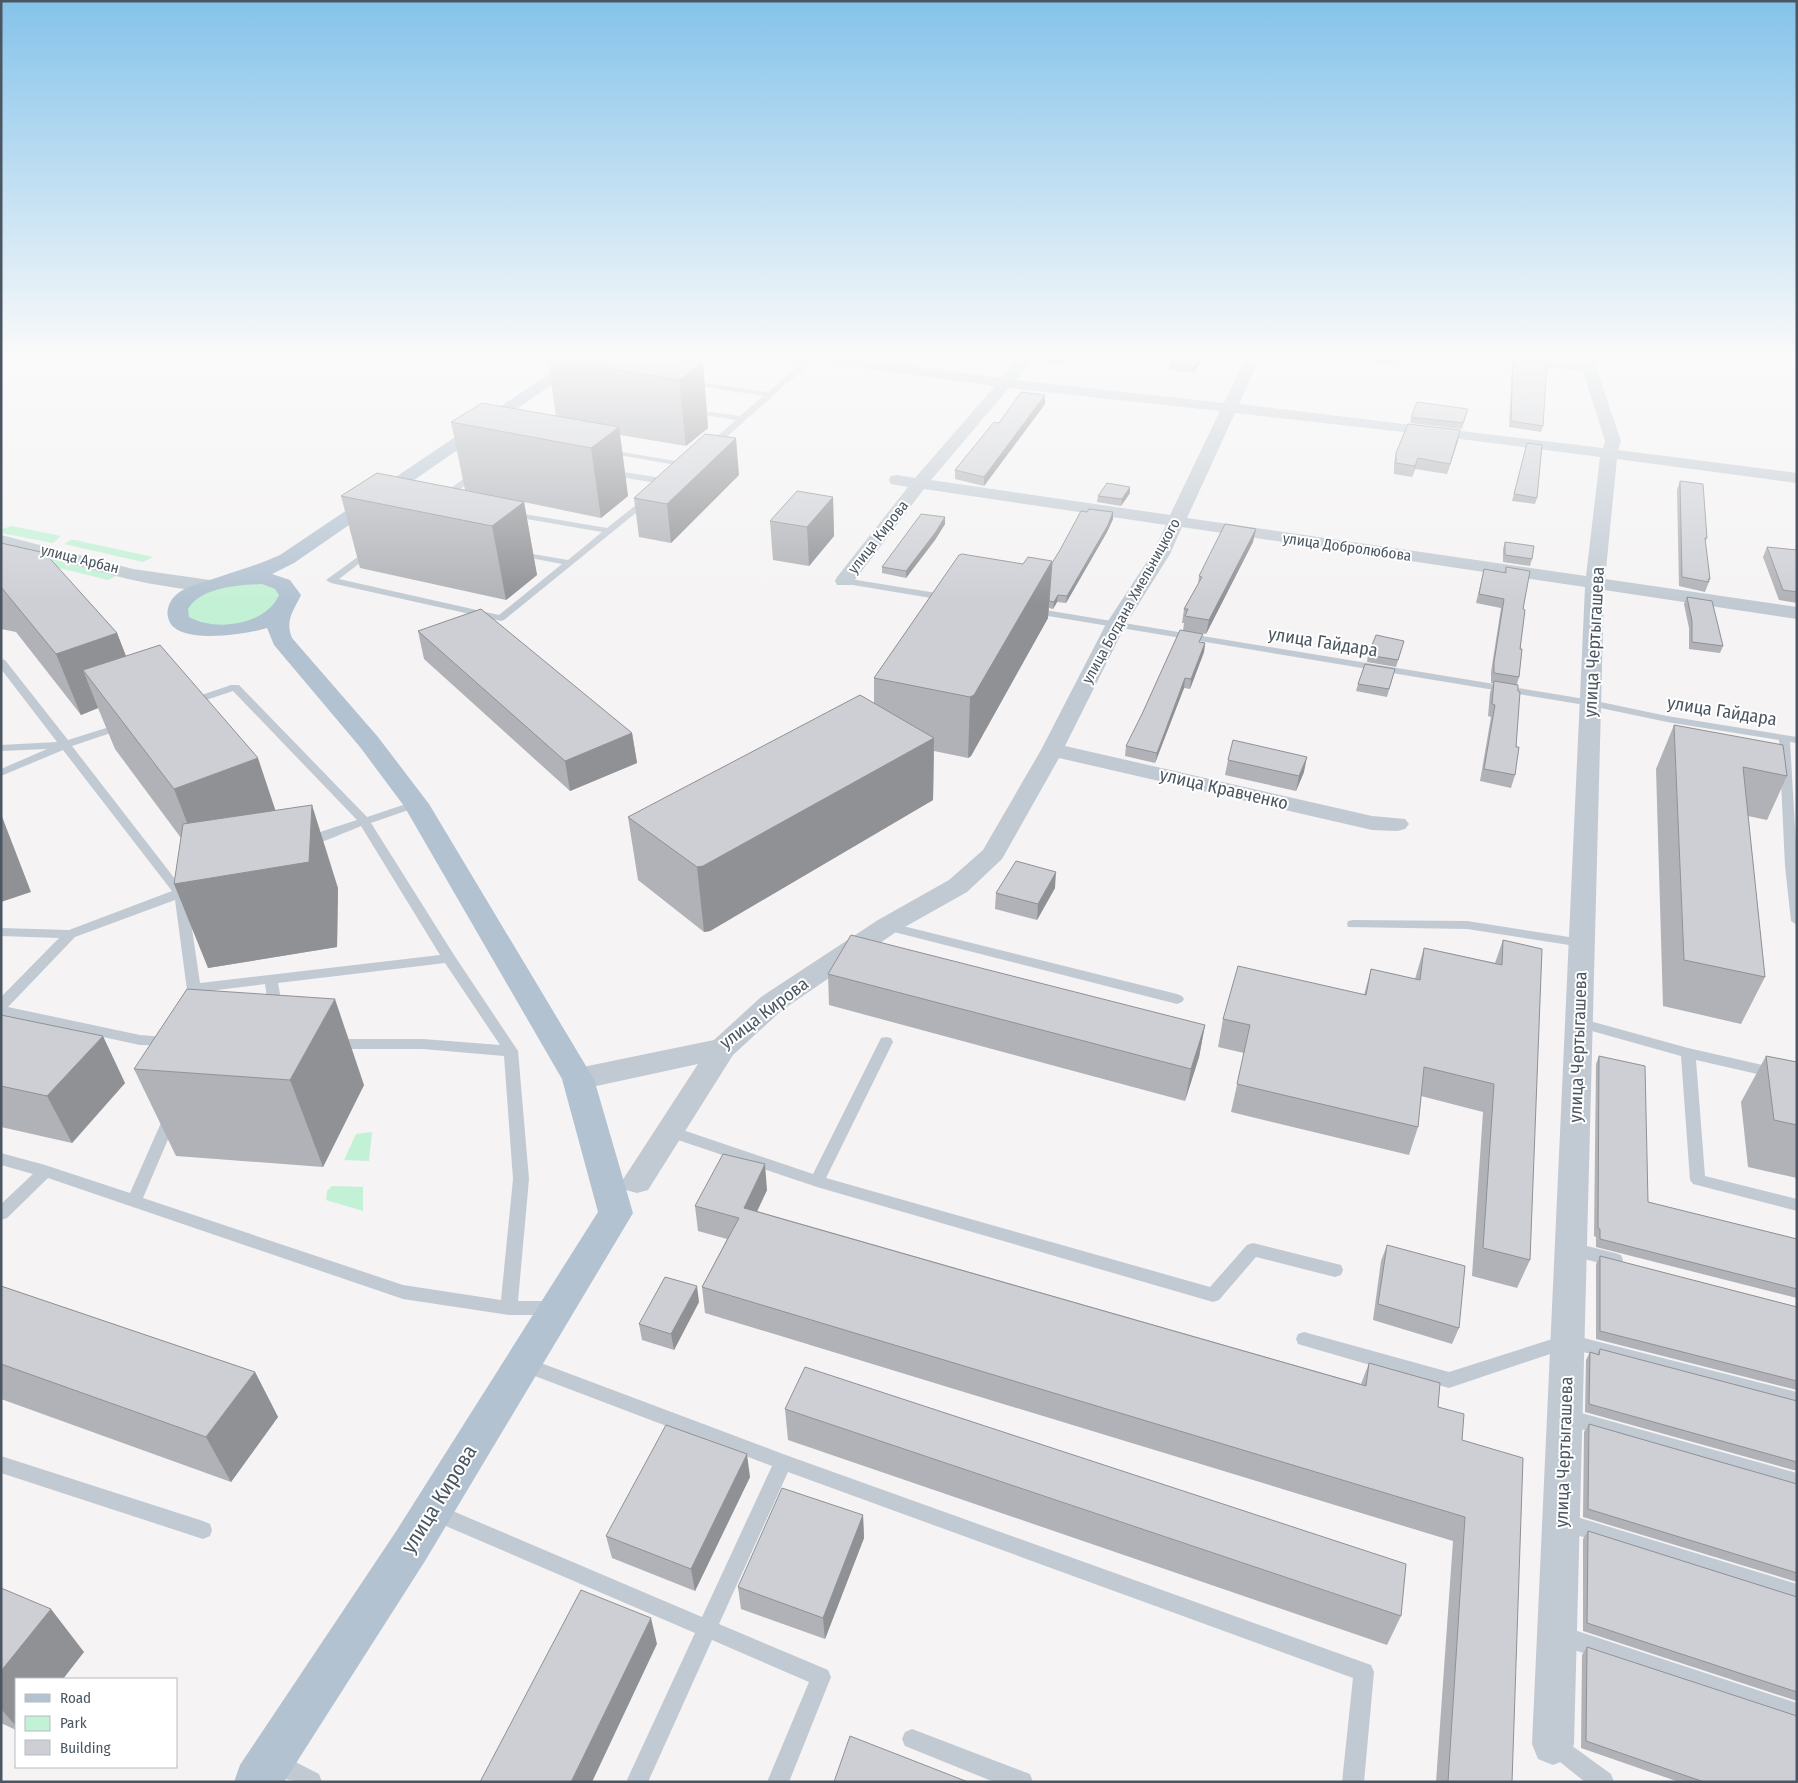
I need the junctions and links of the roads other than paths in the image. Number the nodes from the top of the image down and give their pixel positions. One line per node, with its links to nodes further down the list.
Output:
1 (470, 438): 21 (main road)
2 (720, 438): 11 (lane)
3 (958, 438): 14 (street, улица Кирова)
4 (1215, 438): 17 (street, улица Богдана Хмельницкого)
5 (1487, 438): 8 (street)
6 (1611, 438): 8 (street, улица Чертыгашева)
7 (602, 450): 11 (lane)
8 (1609, 453): 12 (street); 27 (street, улица Чертыгашева)
9 (486, 466): 15 (lane)
10 (600, 471): 11 (lane)
11 (674, 478): 16 (lane); 22 (lane)
12 (1797, 478)
13 (897, 480): 14 (street, улица Добролюбова)
14 (919, 484): 17 (street, улица Добролюбова); 24 (street, улица Кирова)
15 (458, 504)
16 (496, 510)
17 (1175, 522): 27 (street, улица Добролюбова); 33 (street, улица Богдана Хмельницкого)
18 (6, 544): 23 (street, улица Арбан)
19 (378, 546): 22 (lane)
20 (503, 550): 22 (lane)
21 (287, 558): 25 (main road); 26 (main road)
22 (569, 563)
23 (159, 580): 25 (street, улица Арбан); 29 (street)
24 (844, 581): 28 (lane)
25 (219, 583): 26 (main road); 29 (main road)
26 (279, 583): 31 (main road)
27 (1595, 583): 32 (street, улица Добролюбова); 37 (street, улица Чертыгашева)
28 (960, 599)
29 (181, 602): 34 (main road)
30 (1018, 608): 33 (lane, улица Гайдара)
31 (281, 612): 34 (main road); 35 (main road)
32 (1797, 613)
33 (1116, 624): 37 (lane, улица Гайдара); 44 (street, улица Богдана Хмельницкого)
34 (234, 630): 35 (main road)
35 (282, 640): 46 (main road)
36 (1, 662): 42 (lane)
37 (1591, 703): 40 (lane, улица Гайдара); 59 (street, улица Чертыгашева)
38 (179, 707): 47 (lane)
39 (131, 722): 42 (lane)
40 (1784, 738): 41 (lane, улица Гайдара); 50 (lane)
41 (1797, 740)
42 (65, 745): 43 (lane); 45 (lane); 53 (lane)
43 (1, 748)
44 (1052, 750): 48 (street, улица Кравченко); 51 (street, улица Богдана Хмельницкого)
45 (1, 773)
46 (416, 804): 47 (lane); 76 (main road)
47 (364, 821): 49 (lane); 60 (lane)
48 (1396, 824)
49 (295, 852)
50 (1794, 867): 54 (lane)
51 (958, 886): 56 (street, улица Кирова)
52 (198, 887): 53 (lane)
53 (180, 893): 58 (lane); 62 (lane)
54 (1797, 921)
55 (1353, 924): 59 (lane)
56 (887, 926): 63 (lane); 72 (street, улица Кирова)
57 (1, 932): 58 (lane)
58 (70, 934): 64 (lane)
59 (1582, 944): 67 (street, улица Чертыгашева)
60 (448, 958): 61 (lane); 73 (lane)
61 (271, 979): 62 (lane); 68 (lane)
62 (194, 988): 66 (lane)
63 (1177, 999)
64 (1, 1006)
65 (1, 1010): 70 (lane)
66 (198, 1016)
67 (1579, 1023): 74 (lane); 86 (street, улица Чертыгашева)
68 (278, 1025)
69 (886, 1042): 81 (lane)
70 (184, 1043)
71 (324, 1044): 73 (lane)
72 (723, 1048): 76 (street, улица Кирова); 78 (street)
73 (511, 1051): 89 (lane)
74 (1688, 1053): 75 (lane); 84 (lane)
75 (1797, 1078)
76 (578, 1079): 90 (main road, улица Кирова)
77 (176, 1105): 83 (lane)
78 (668, 1130): 81 (lane); 82 (street)
79 (1, 1159): 80 (lane)
80 (45, 1171): 83 (lane); 85 (lane)
81 (817, 1180): 88 (lane)
82 (637, 1181)
83 (134, 1201): 89 (lane)
84 (1797, 1205)
85 (1, 1214)
86 (1571, 1249): 87 (lane); 92 (street, улица Чертыгашева)
87 (1627, 1263)
88 (1335, 1270)
89 (509, 1308): 90 (lane)
90 (557, 1308): 93 (main road, улица Кирова)
91 (1304, 1339): 92 (lane)
92 (1568, 1341): 94 (lane); 95 (street, улица Чертыгашева)
93 (522, 1364): 96 (lane); 99 (main road, улица Кирова)
94 (1797, 1400)
95 (1565, 1416): 98 (lane); 100 (street, улица Чертыгашева)
96 (783, 1462): 103 (lane); 114 (lane)
97 (1, 1464): 101 (lane)
98 (1797, 1482)
99 (432, 1511): 103 (lane); 108 (main road, улица Кирова)
100 (1562, 1521): 102 (lane); 104 (street, улица Чертыгашева)
101 (203, 1530)
102 (1797, 1594)
103 (707, 1628): 111 (lane); 112 (lane)
104 (1557, 1635): 105 (lane); 107 (street, улица Чертыгашева)
105 (1797, 1713)
106 (912, 1739): 113 (lane)
107 (1553, 1744): 109 (lane)
108 (264, 1771): 110 (lane)
109 (1601, 1781)
110 (311, 1782)
111 (637, 1782)
112 (778, 1782)
113 (1022, 1782)
114 (1353, 1782)

